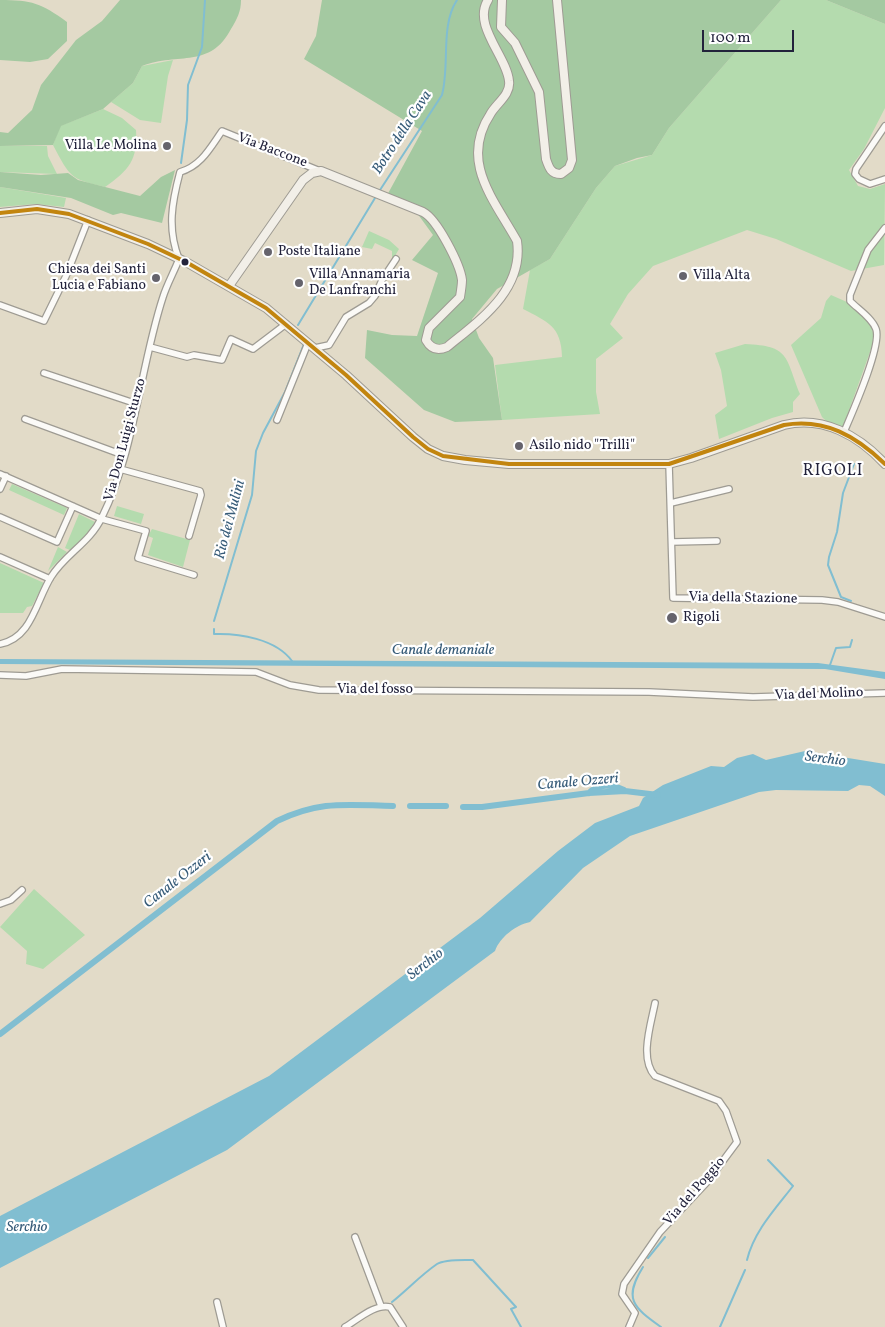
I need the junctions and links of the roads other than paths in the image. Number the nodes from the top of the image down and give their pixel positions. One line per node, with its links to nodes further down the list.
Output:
1 (488, 0): 5 (street)
2 (502, 0): 3 (street)
3 (557, 0)
4 (885, 126): 6 (street)
5 (321, 171): 10 (street, Via Baccone); 12 (street)
6 (885, 179)
7 (0, 213): 8 (street)
8 (88, 220): 10 (street); 13 (street)
9 (885, 228): 22 (street)
10 (180, 259): 12 (street); 16 (street, Via Don Luigi Sturzo)
11 (396, 259): 17 (street)
12 (229, 286): 14 (street)
13 (0, 305)
14 (286, 324): 15 (street); 16 (street)
15 (308, 343): 17 (street); 21 (street)
16 (150, 347): 19 (street, Via Don Luigi Sturzo)
17 (315, 348): 24 (street)
18 (44, 373): 19 (street)
19 (137, 404): 23 (street, Via Don Luigi Sturzo)
20 (25, 419): 23 (street)
21 (277, 420)
22 (844, 432): 24 (street); 25 (street)
23 (123, 456): 26 (street, Via Don Luigi Sturzo)
24 (669, 464): 30 (street, Via della Stazione)
25 (885, 464)
26 (120, 469): 33 (street, Via Don Luigi Sturzo); 34 (street)
27 (3, 475): 28 (street); 31 (street)
28 (0, 489)
29 (729, 489): 30 (street)
30 (671, 502): 36 (street, Via della Stazione)
31 (73, 506): 32 (street); 33 (street)
32 (0, 517)
33 (102, 518): 38 (street); 39 (street, Via Don Luigi Sturzo)
34 (189, 536)
35 (717, 541): 36 (street)
36 (672, 542): 40 (street, Via della Stazione)
37 (0, 557): 39 (street)
38 (194, 575)
39 (50, 579): 41 (street, Via Don Luigi Sturzo)
40 (885, 617)
41 (0, 644)
42 (0, 675): 44 (street, Via del fosso)
43 (885, 693): 44 (street, Via del Molino)
44 (753, 697)
45 (22, 890): 46 (street)
46 (0, 904)
47 (654, 1003): 54 (street, Via del Poggio)
48 (355, 1237): 50 (street)
49 (217, 1302): 51 (street)
50 (382, 1306): 52 (street); 53 (street)
51 (223, 1327)
52 (345, 1327)
53 (403, 1327)
54 (629, 1327)

